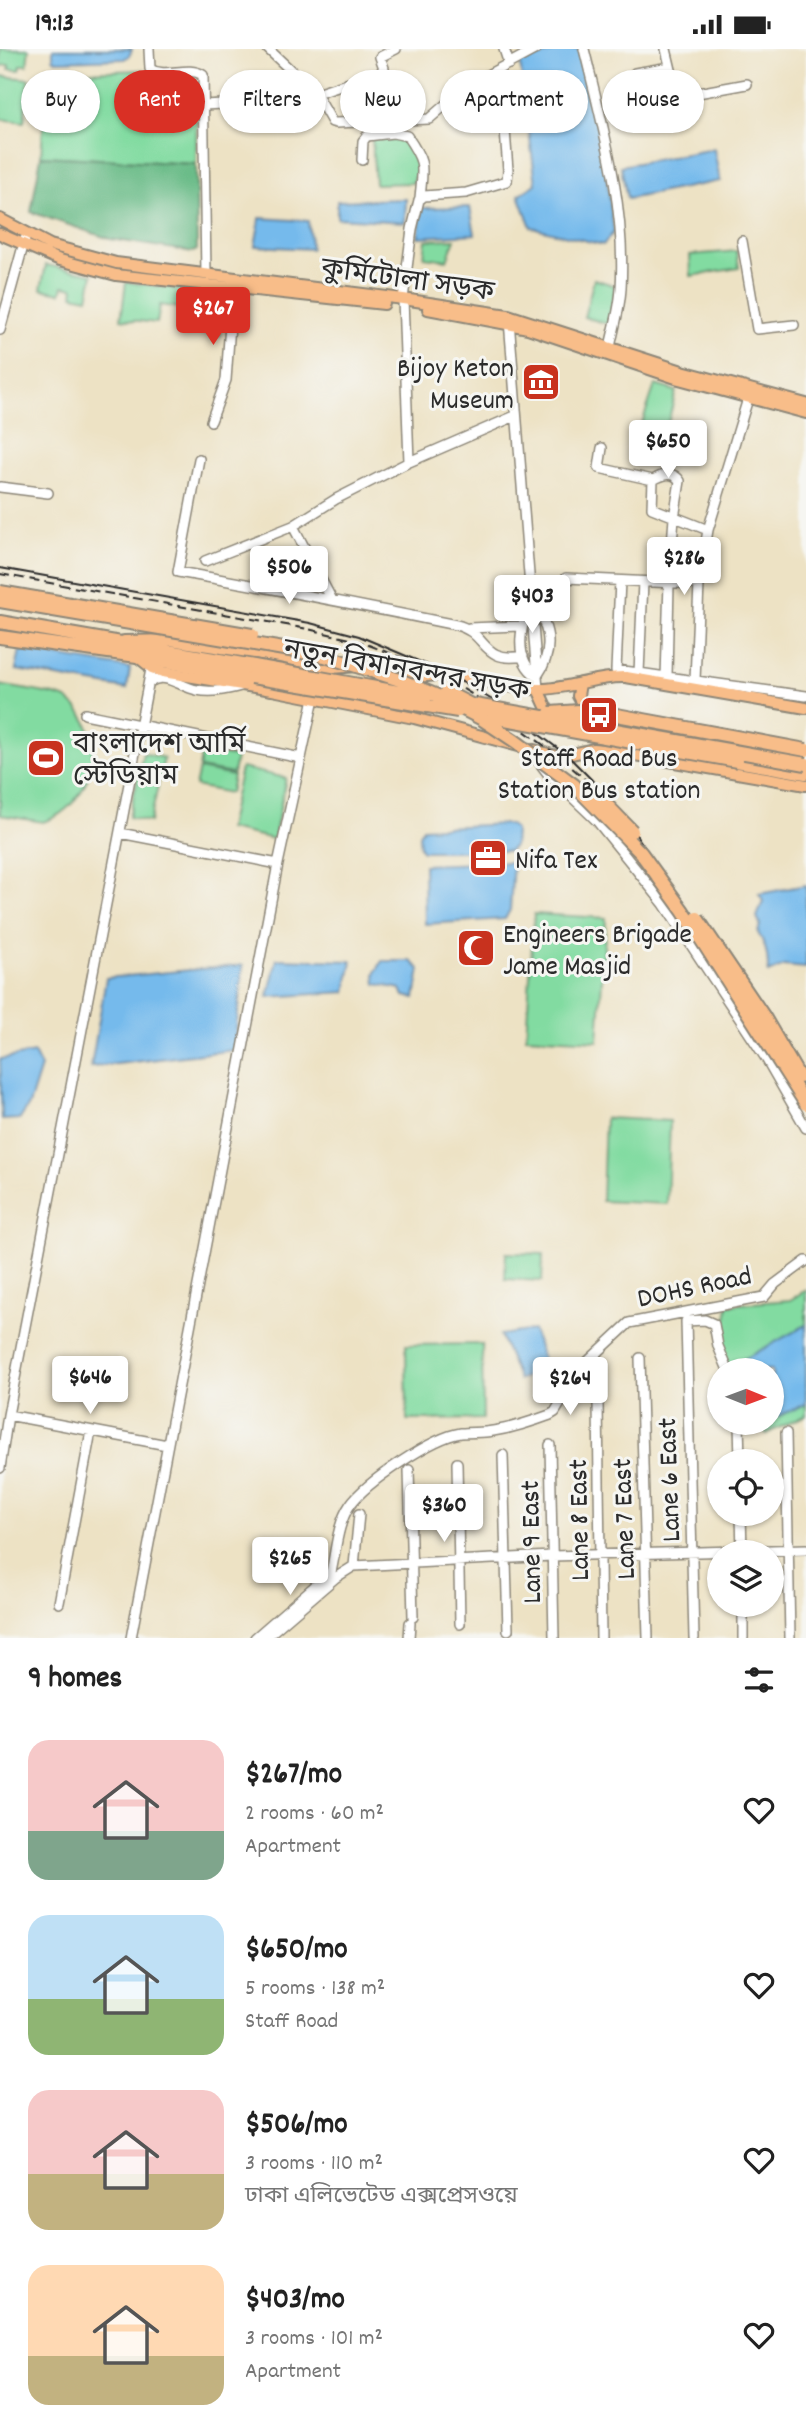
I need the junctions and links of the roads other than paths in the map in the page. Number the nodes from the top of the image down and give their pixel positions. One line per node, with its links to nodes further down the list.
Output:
1 (149, 49): 9 (street)
2 (268, 49): 10 (street)
3 (396, 49): 13 (street)
4 (503, 49): 8 (street)
5 (536, 49): 8 (street)
6 (584, 49): 32 (street)
7 (666, 49): 11 (street)
8 (509, 64): 16 (street)
9 (152, 70)
10 (290, 70)
11 (670, 70)
12 (747, 84): 14 (street)
13 (326, 92)
14 (704, 92)
15 (674, 97): 15 (street)
16 (326, 112)
17 (204, 133): 26 (street)
18 (505, 133): 20 (street)
19 (362, 160): 20 (street)
20 (420, 198): 28 (street)
21 (0, 219): 23 (main road, কুর্মিটোলা সড়ক)
22 (0, 234): 25 (main road, কুর্মিটোলা সড়ক)
23 (27, 234): 25 (street); 26 (main road, কুর্মিটোলা সড়ক)
24 (742, 241): 30 (street)
25 (23, 246): 27 (main road, কুর্মিটোলা সড়ক); 31 (street)
26 (206, 274): 27 (main road, কুর্মিটোলা সড়ক)
27 (233, 283): 28 (main road, কুর্মিটোলা সড়ক); 37 (street)
28 (403, 302): 29 (main road, কুর্মিটোলা সড়ক); 40 (street)
29 (509, 320): 32 (main road, কুর্মিটোলা সড়ক); 33 (main road, কুর্মিটোলা সড়ক); 36 (street)
30 (794, 325)
31 (0, 330)
32 (610, 347): 33 (main road, কুর্মিটোলা সড়ক)
33 (750, 394): 34 (main road, কুর্মিটোলা সড়ক); 35 (main road, কুর্মিটোলা সড়ক); 46 (street)
34 (806, 404)
35 (806, 413)
36 (515, 416): 40 (street); 54 (street)
37 (211, 421)
38 (602, 448): 41 (street)
39 (199, 459): 55 (street)
40 (409, 461): 45 (street)
41 (653, 480): 44 (street); 44 (street)
42 (0, 487): 43 (street)
43 (48, 493)
44 (674, 518): 46 (street); 51 (street)
45 (293, 526): 47 (street); 55 (street)
46 (708, 530): 52 (street)
47 (205, 561)
48 (566, 578): 49 (street)
49 (620, 581): 50 (street); 62 (street)
50 (643, 582): 51 (street); 62 (street)
51 (669, 583): 52 (street); 63 (street)
52 (699, 584): 72 (street)
53 (0, 592): 102 (highway, bridge)
54 (531, 596): 58 (street); 68 (street)
55 (332, 600): 59 (street)
56 (0, 601): 103 (highway, bridge)
57 (0, 622): 61 (highway, নতুন বিমানবন্দর সড়ক)
58 (522, 626): 59 (street); 64 (street)
59 (469, 628): 64 (street)
60 (0, 637): 65 (highway, নতুন বিমানবন্দর সড়ক)
61 (114, 642): 66 (main road); 67 (highway, নতুন বিমানবন্দর সড়ক)
62 (640, 647): 63 (street)
63 (667, 650): 72 (street)
64 (523, 656): 68 (street)
65 (153, 663): 67 (highway, নতুন বিমানবন্দর সড়ক); 69 (street); 73 (street)
66 (340, 669): 70 (main road); 79 (main road)
67 (250, 676): 69 (street); 78 (main road); 83 (highway, নতুন বিমানবন্দর সড়ক, bridge); 98 (highway, নতুন বিমানবন্দর সড়ক, bridge)
68 (537, 676): 76 (street)
69 (164, 677): 73 (street)
70 (396, 677): 71 (main road); 81 (main road)
71 (422, 677): 76 (main road); 85 (main road)
72 (695, 681): 77 (street)
73 (150, 682): 87 (street)
74 (580, 683): 75 (main road); 80 (main road); 86 (main road)
75 (562, 688): 76 (main road); 84 (main road)
76 (538, 689): 84 (main road)
77 (806, 696)
78 (314, 698): 79 (main road); 96 (street)
79 (334, 703): 81 (main road)
80 (806, 708)
81 (385, 713): 85 (main road)
82 (85, 714): 87 (street)
83 (528, 715): 92 (highway, bridge); 97 (highway, নতুন বিমানবন্দর সড়ক, bridge)
84 (549, 716): 90 (main road)
85 (414, 718): 91 (main road)
86 (592, 720): 88 (main road); 90 (main road)
87 (142, 724): 96 (street); 100 (street)
88 (629, 726): 89 (main road); 93 (main road)
89 (650, 729): 94 (main road); 95 (main road)
90 (593, 744): 91 (main road); 93 (main road)
91 (530, 750): 104 (street)
92 (806, 750)
93 (625, 752): 95 (main road)
94 (806, 756)
95 (648, 757): 99 (main road)
96 (301, 758): 101 (street)
97 (806, 764)
98 (806, 773)
99 (806, 785)
100 (120, 833): 101 (street); 109 (street)
101 (278, 864): 112 (street)
102 (806, 1089)
103 (806, 1104)
104 (806, 1128)
105 (806, 1261): 131 (street, DOHS Road)
106 (640, 1358): 125 (street, Lane 7 East)
107 (723, 1358): 122 (street, Lane 6 East)
108 (598, 1402): 124 (street, Lane 8 East)
109 (8, 1415): 110 (street); 116 (street)
110 (91, 1431): 112 (street); 132 (street)
111 (786, 1433): 121 (street)
112 (167, 1445): 136 (street)
113 (550, 1445): 126 (street, Lane 9 East)
114 (503, 1455): 127 (street)
115 (457, 1463): 128 (street)
116 (0, 1468)
117 (409, 1470): 130 (street)
118 (359, 1514): 129 (street)
119 (806, 1549): 121 (street)
120 (784, 1550): 121 (street)
121 (788, 1550): 145 (street)
122 (692, 1552): 123 (street); 125 (street); 143 (street, Lane 6 East)
123 (707, 1552)
124 (600, 1555): 125 (street); 126 (street); 141 (street, Lane 8 East)
125 (646, 1555): 142 (street, Lane 7 East)
126 (552, 1556): 127 (street); 140 (street, Lane 9 East)
127 (506, 1558): 128 (street); 135 (street)
128 (459, 1560): 130 (street); 134 (street)
129 (354, 1561): 130 (street); 131 (street)
130 (412, 1563): 139 (street)
131 (333, 1575): 137 (street); 138 (street)
132 (59, 1603)
133 (743, 1617): 144 (street)
134 (460, 1624)
135 (508, 1630)
136 (131, 1638)
137 (255, 1638)
138 (265, 1638)
139 (409, 1638)
140 (554, 1638)
141 (601, 1638)
142 (648, 1638)
143 (694, 1638)
144 (743, 1638)
145 (790, 1638)

